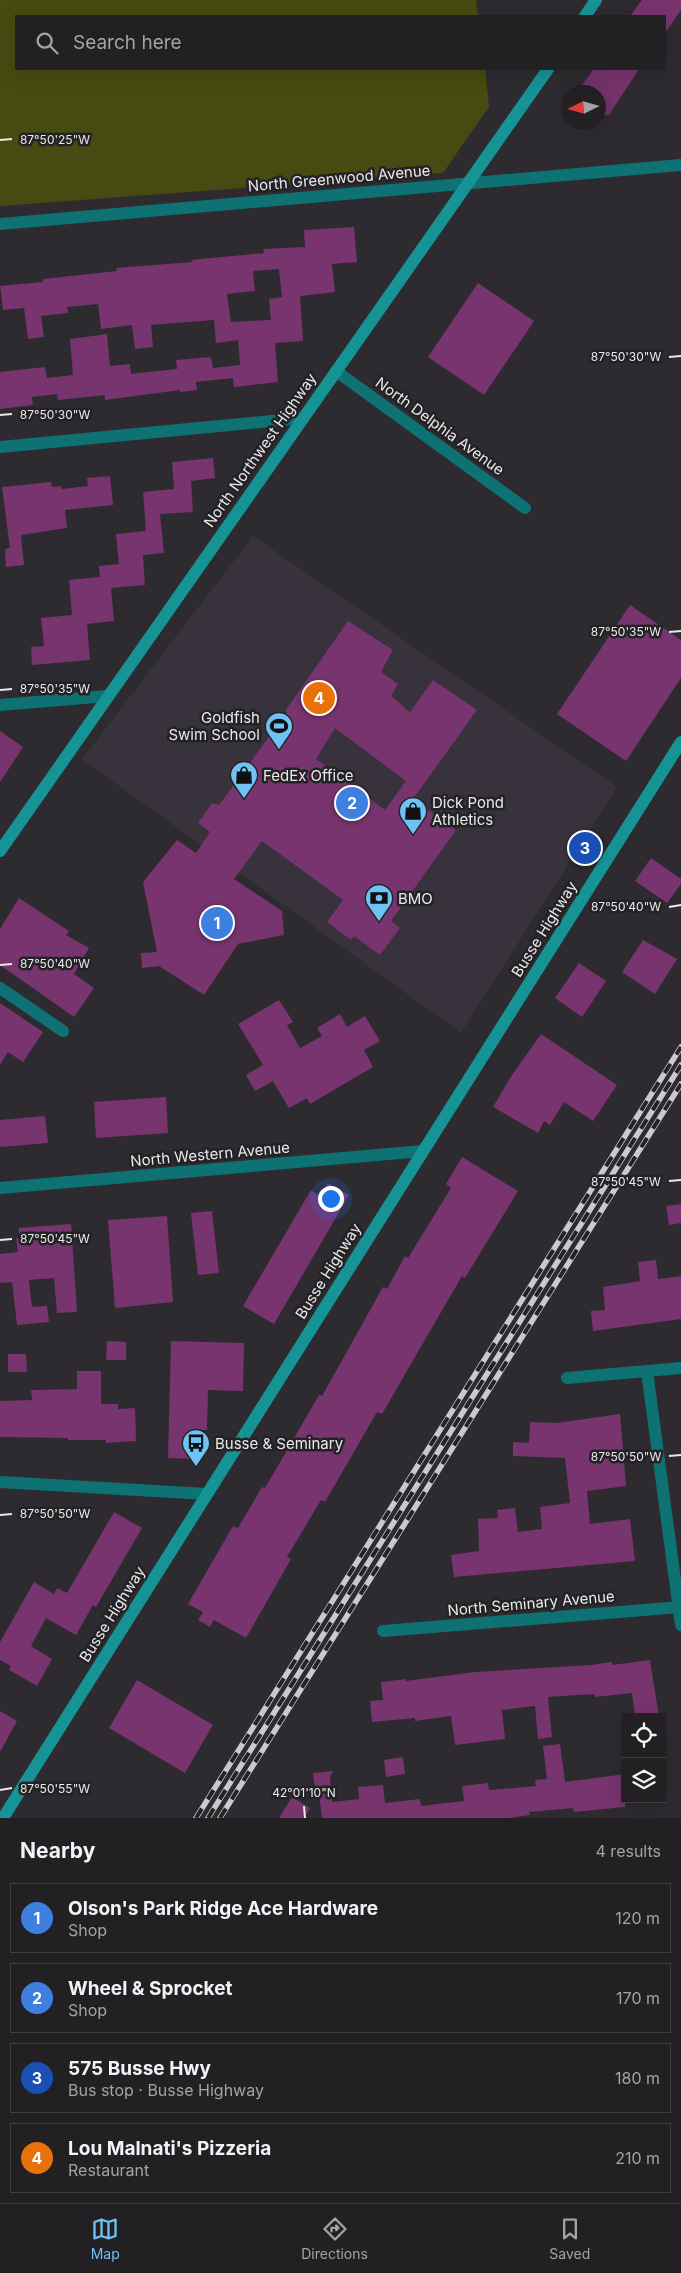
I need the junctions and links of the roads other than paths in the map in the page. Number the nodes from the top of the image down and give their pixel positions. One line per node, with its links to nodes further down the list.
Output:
1 (596, 0): 2 (main road)
2 (585, 15)
3 (547, 70): 5 (main road, North Northwest Highway)
4 (681, 165): 5 (street, North Greenwood Avenue)
5 (467, 183): 6 (street, North Greenwood Avenue); 7 (main road, North Northwest Highway)
6 (0, 224)
7 (336, 371): 8 (main road, North Northwest Highway); 10 (street, North Delphia Avenue)
8 (303, 418): 9 (street); 11 (main road, North Northwest Highway)
9 (0, 447)
10 (524, 508)
11 (107, 696): 12 (street); 14 (main road, North Northwest Highway)
12 (0, 705)
13 (681, 742): 17 (main road, Busse Highway)
14 (0, 851)
15 (0, 988): 16 (street)
16 (64, 1031)
17 (423, 1151): 18 (street, North Western Avenue); 23 (main road, Busse Highway)
18 (0, 1188)
19 (681, 1368): 20 (street)
20 (647, 1371): 21 (street); 24 (street)
21 (566, 1378)
22 (0, 1482): 23 (street)
23 (207, 1494): 27 (main road, Busse Highway)
24 (680, 1607): 25 (street); 26 (street, North Seminary Avenue)
25 (681, 1625)
26 (383, 1631)
27 (3, 1818)

